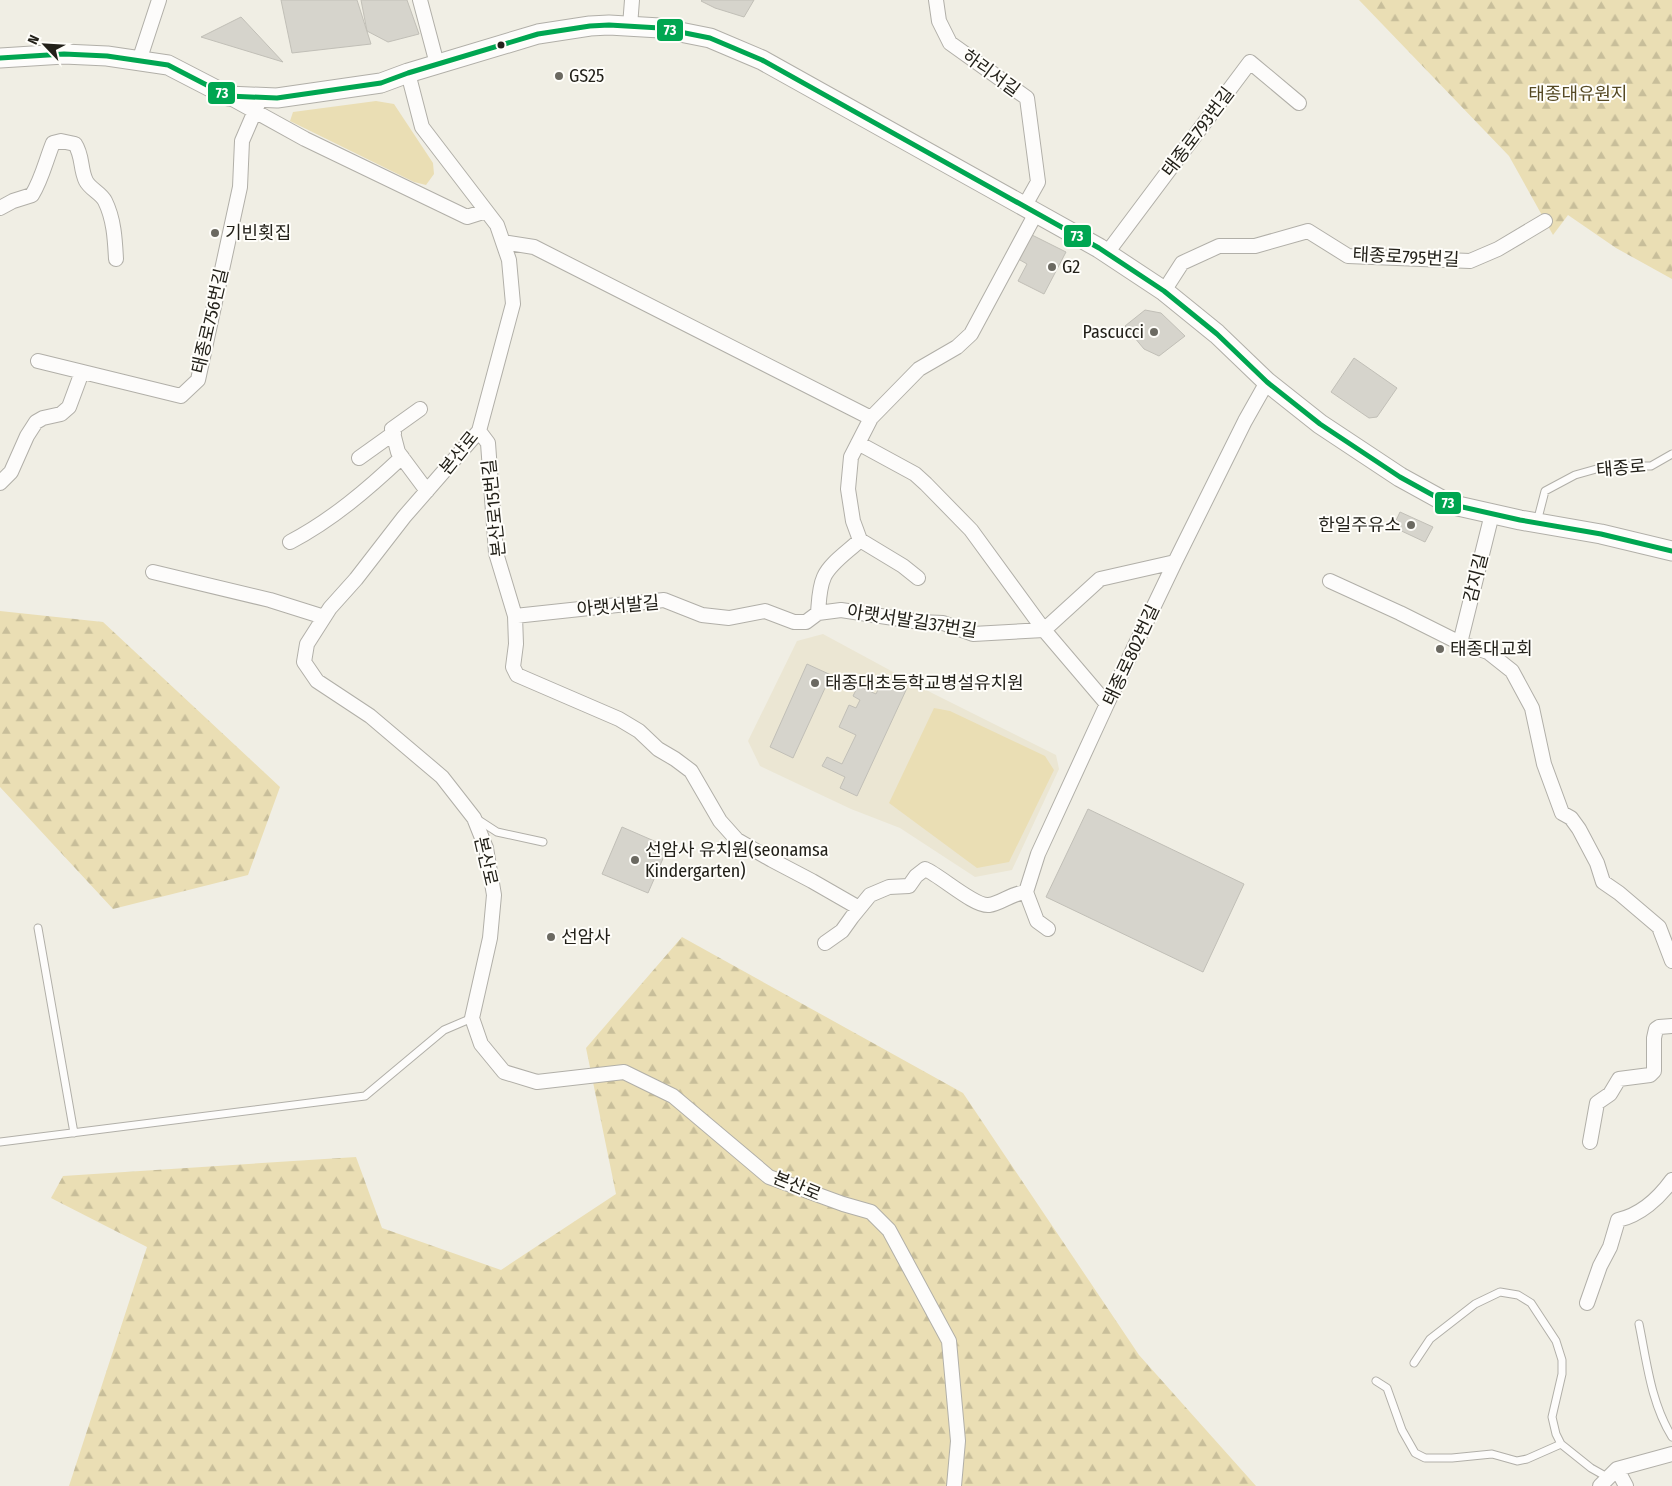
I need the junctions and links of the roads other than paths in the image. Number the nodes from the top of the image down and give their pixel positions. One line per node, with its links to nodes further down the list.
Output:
1 (159, 0): 7 (street)
2 (420, 0): 8 (street)
3 (632, 0): 5 (street)
4 (936, 0): 13 (street, 하리서길)
5 (630, 26): 8 (main road); 13 (main road)
6 (0, 58): 7 (main road)
7 (139, 61): 11 (main road)
8 (437, 64): 9 (main road)
9 (408, 73): 11 (main road); 14 (street, 본산로)
10 (1299, 103): 17 (street, 태종로793번길)
11 (258, 104): 14 (street); 21 (street, 태종로756번길)
12 (0, 208): 18 (street)
13 (1030, 210): 17 (main road); 24 (street, 하리서길)
14 (486, 211): 16 (street, 본산로)
15 (1545, 221): 19 (street, 태종로795번길)
16 (503, 242): 24 (street); 25 (street, 본산로)
17 (1107, 253): 19 (main road)
18 (116, 259)
19 (1164, 291): 22 (main road)
20 (38, 361): 21 (street, 태종로756번길)
21 (82, 372): 31 (street)
22 (1267, 382): 33 (main road); 38 (street, 태종로802번길)
23 (420, 409): 26 (street)
24 (871, 418): 27 (street, 하리서길)
25 (479, 431): 32 (street, 본산로); 43 (street, 본산로15번길)
26 (394, 433): 29 (street); 30 (street)
27 (858, 443): 35 (street, 하리서길); 45 (street)
28 (1672, 454): 34 (lane, 태종로)
29 (402, 457): 32 (street); 36 (street)
30 (359, 458)
31 (0, 483)
32 (427, 491): 44 (street, 본산로)
33 (1492, 514): 34 (main road); 46 (street, 감지길)
34 (1537, 523): 37 (main road)
35 (860, 540): 40 (street); 42 (street)
36 (290, 542)
37 (1672, 552)
38 (1175, 562): 45 (street); 47 (street, 태종로802번길)
39 (153, 572): 44 (street)
40 (918, 578)
41 (1330, 581): 46 (street)
42 (818, 613): 43 (street, 아랫서발길); 45 (street, 아랫서발길37번길)
43 (515, 616): 51 (street, 본산로15번길)
44 (324, 617): 48 (street, 본산로)
45 (1044, 630): 47 (street)
46 (1460, 643): 55 (street)
47 (1107, 704): 50 (street, 태종로802번길)
48 (474, 818): 49 (lane); 56 (street, 본산로)
49 (543, 842)
50 (1026, 892): 51 (street); 53 (street)
51 (859, 908): 54 (street)
52 (38, 928): 58 (lane)
53 (1048, 929)
54 (825, 943)
55 (1672, 961)
56 (472, 1018): 58 (lane); 70 (street, 본산로)
57 (1672, 1026): 60 (street)
58 (74, 1133): 59 (lane)
59 (0, 1142)
60 (1590, 1142)
61 (1672, 1180): 62 (street)
62 (1587, 1303)
63 (1640, 1324): 66 (lane)
64 (1414, 1363): 67 (lane)
65 (1376, 1381): 67 (lane)
66 (1672, 1437)
67 (1562, 1444): 69 (lane)
68 (1672, 1454): 69 (street)
69 (1608, 1477): 71 (street)
70 (954, 1486)
71 (1626, 1486)

